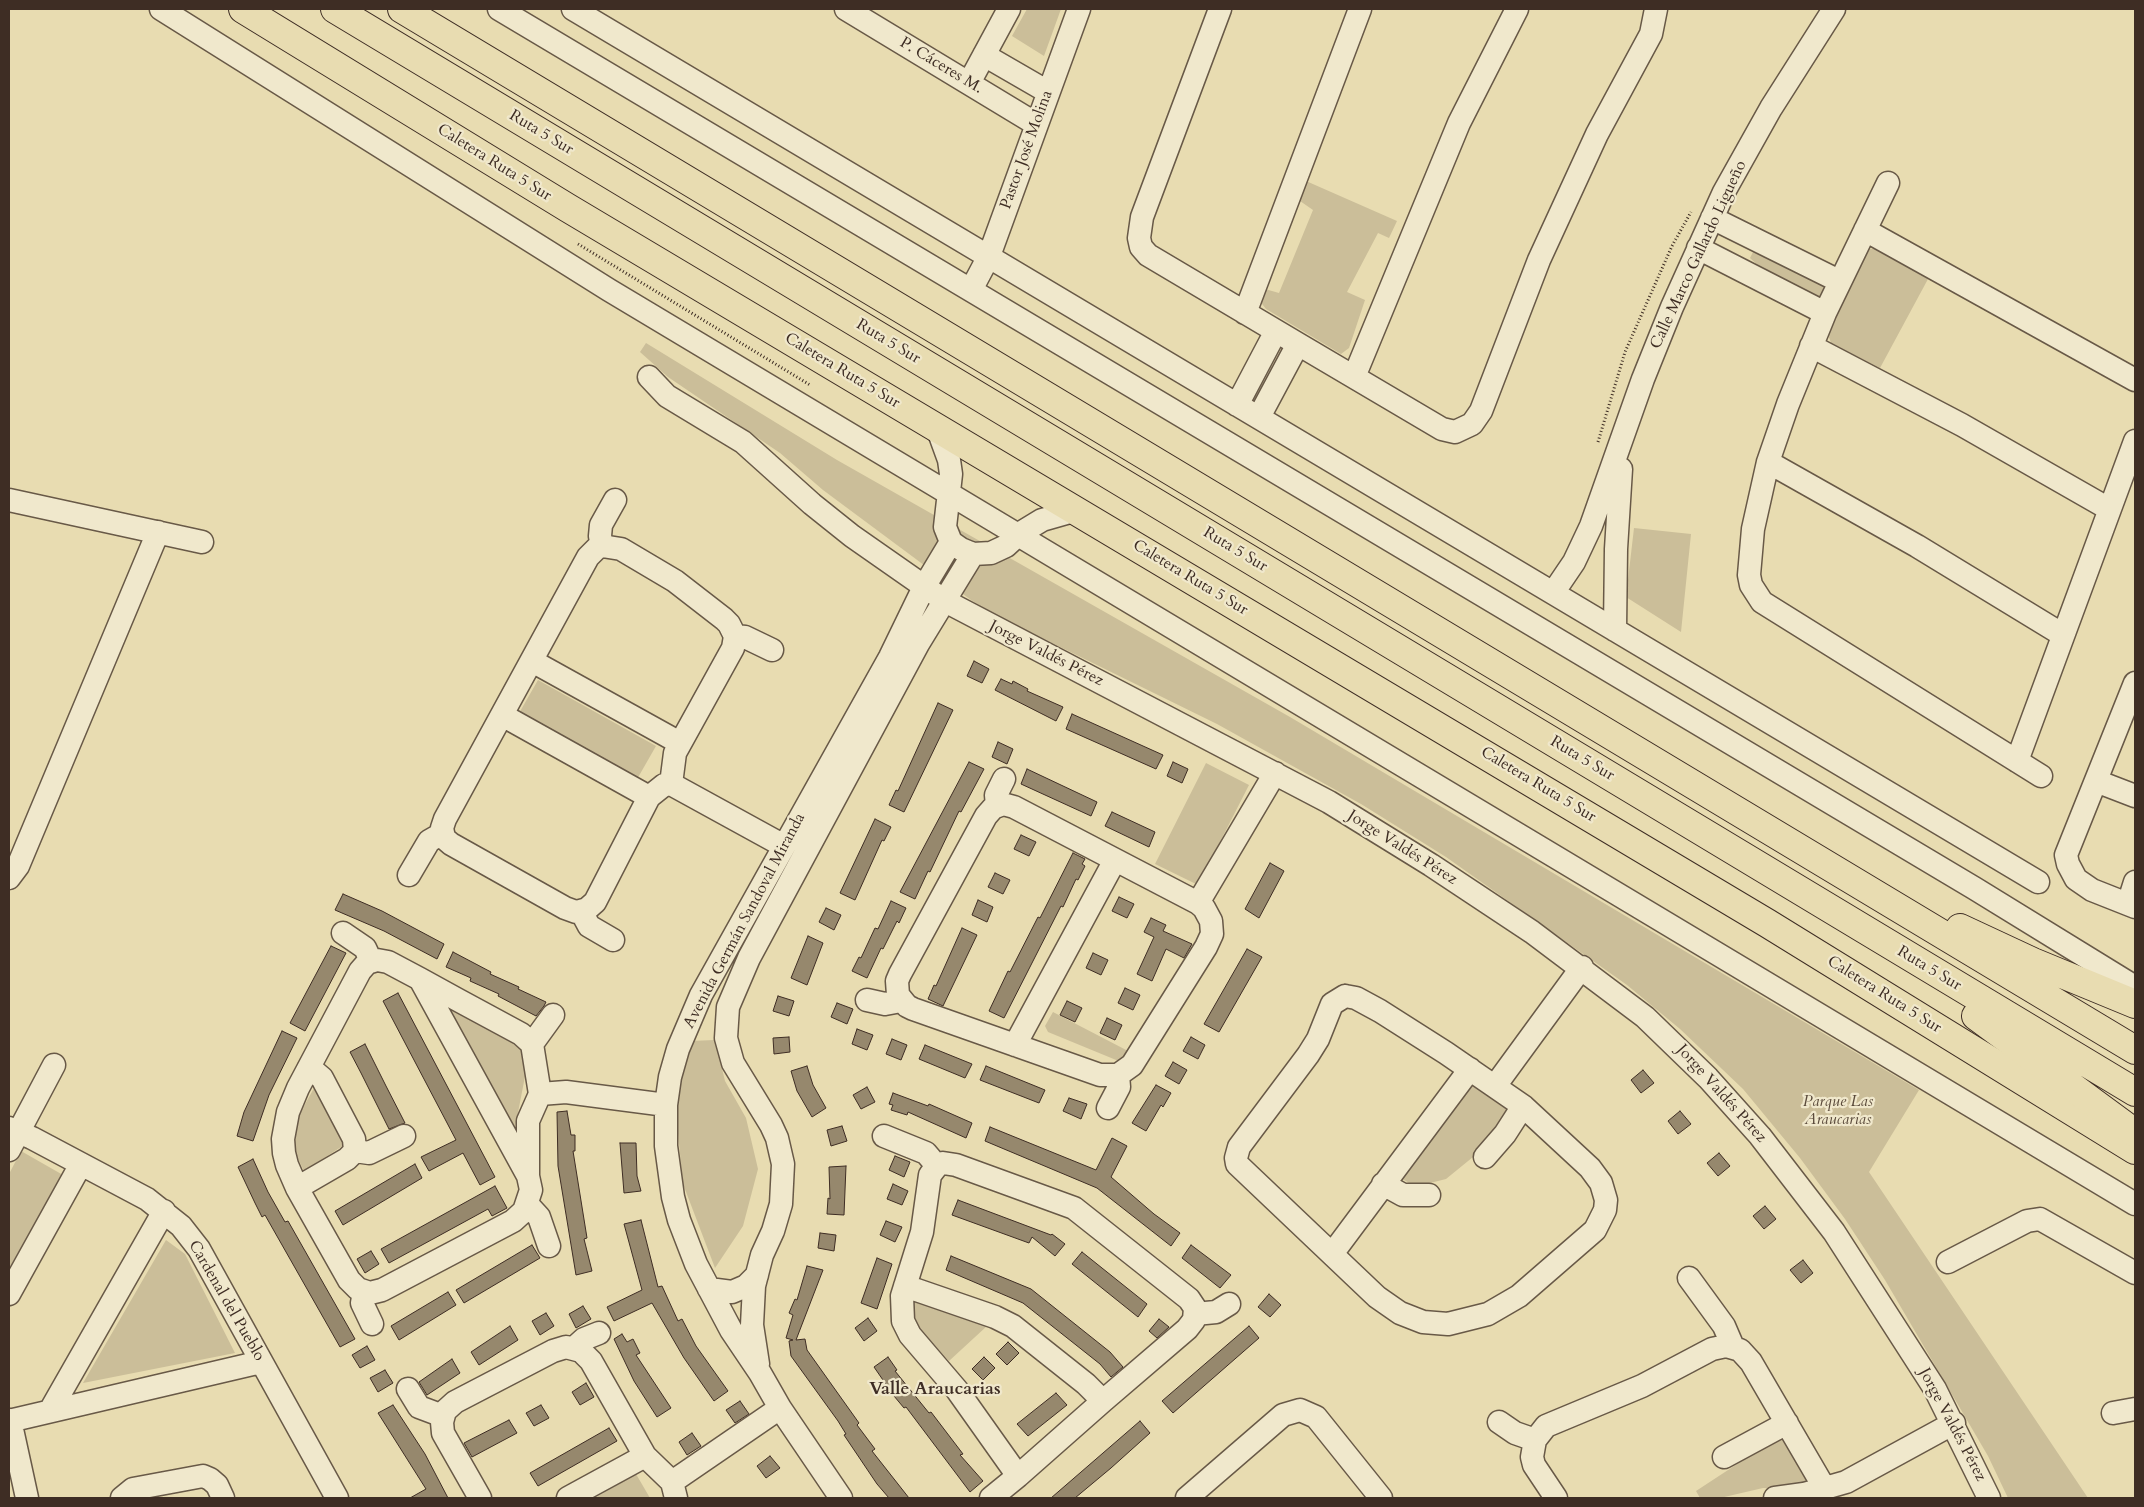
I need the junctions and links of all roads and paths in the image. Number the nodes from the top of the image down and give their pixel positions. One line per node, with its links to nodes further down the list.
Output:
1 (161, 9): 41 (street)
2 (243, 9): 37 (main road, Caletera Ruta 5 Sur)
3 (335, 9): 86 (main road, Ruta 5 Sur)
4 (402, 9): 75 (main road)
5 (499, 9): 26 (street)
6 (573, 9): 15 (street)
7 (846, 9): 17 (street, P. Cáceres M.)
8 (1009, 9): 16 (street)
9 (1079, 9): 18 (street, Pastor José Molina)
10 (1220, 9): 27 (street)
11 (1360, 9): 27 (street)
12 (1517, 9): 33 (street)
13 (1656, 9): 33 (street)
14 (1834, 9): 21 (street, Calle Marco Gallardo Ligueño)
15 (602, 17): 24 (street)
16 (984, 55): 17 (street); 18 (street)
17 (969, 83): 19 (street, P. Cáceres M.)
18 (1048, 92): 19 (street, Pastor José Molina)
19 (1036, 124): 24 (street, Pastor José Molina)
20 (1888, 182): 22 (street)
21 (1712, 218): 23 (street, Calle Marco Gallardo Ligueño); 25 (street)
22 (1865, 230): 25 (street); 34 (street)
23 (1698, 248): 28 (street); 38 (street, Calle Marco Gallardo Ligueño)
24 (989, 256): 26 (street, Pastor José Molina); 35 (street)
25 (1840, 281): 28 (street)
26 (971, 290): 82 (street)
27 (1245, 313): 29 (street)
28 (1825, 313): 31 (street)
29 (1276, 331): 30 (street); 35 (street)
30 (1298, 344): 33 (street); 36 (street)
31 (1811, 346): 40 (street); 44 (street)
32 (649, 377): 52 (street, Jorge Valdés Pérez)
33 (1354, 377)
34 (2135, 380)
35 (1237, 404): 36 (street)
36 (1259, 417): 53 (street)
37 (937, 427): 41 (street); 45 (main road, Caletera Ruta 5 Sur)
38 (1625, 432): 53 (street, Calle Marco Gallardo Ligueño); 55 (street, Calle Marco Gallardo Ligueño)
39 (2135, 441): 44 (street)
40 (1768, 462): 56 (street); 64 (street)
41 (950, 495): 47 (street); 49 (street)
42 (9, 500): 46 (street)
43 (615, 500): 50 (street)
44 (2109, 509): 56 (street)
45 (1077, 510): 47 (street); 119 (main road, Caletera Ruta 5 Sur)
46 (158, 532): 48 (street); 79 (street)
47 (1018, 535): 51 (street); 127 (street)
48 (202, 542)
49 (951, 542): 51 (street); 52 (street, Avenida Germán Sandoval Miranda)
50 (602, 546): 57 (street); 59 (street)
51 (973, 554): 54 (street, Avenida Germán Sandoval Miranda)
52 (924, 587): 54 (street, Jorge Valdés Pérez); 63 (street, Avenida Germán Sandoval Miranda)
53 (1553, 593): 55 (street)
54 (945, 601): 63 (street, Avenida Germán Sandoval Miranda); 65 (street, Jorge Valdés Pérez)
55 (1615, 630): 76 (street)
56 (2063, 635): 64 (street)
57 (734, 636): 58 (street); 62 (street)
58 (772, 650)
59 (532, 661): 61 (street); 62 (street)
60 (2135, 683): 68 (street)
61 (502, 715): 71 (street); 73 (street)
62 (680, 743): 69 (street)
63 (850, 750): 74 (street, Avenida Germán Sandoval Miranda); 100 (street, Avenida Germán Sandoval Miranda)
64 (2017, 761): 66 (street)
65 (1276, 773): 83 (street); 90 (street, Jorge Valdés Pérez)
66 (2040, 776)
67 (1004, 779): 72 (street)
68 (2096, 781): 70 (street); 84 (street)
69 (671, 784): 71 (street); 74 (street)
70 (2135, 796)
71 (649, 798): 85 (street)
72 (997, 806): 77 (street); 95 (street)
73 (443, 833): 78 (street); 85 (street)
74 (784, 846): 99 (street, Avenida Germán Sandoval Miranda)
75 (1800, 850): 96 (main road); 103 (main road)
76 (1993, 855): 80 (street); 82 (street)
77 (1114, 860): 83 (street); 102 (street)
78 (409, 875)
79 (9, 878)
80 (2038, 882)
81 (2135, 882): 84 (street)
82 (1974, 888): 92 (street)
83 (1198, 903): 107 (street)
84 (2132, 906)
85 (582, 911): 88 (street)
86 (1859, 927): 109 (main road, Ruta 5 Sur); 114 (main road)
87 (343, 933): 89 (street)
88 (613, 940)
89 (371, 961): 91 (street); 105 (street)
90 (1582, 967): 108 (street); 158 (street, Jorge Valdés Pérez)
91 (420, 979): 93 (street); 97 (street)
92 (2135, 987)
93 (458, 1000): 97 (street); 101 (street)
94 (867, 1000): 95 (street)
95 (902, 1001): 102 (street)
96 (2135, 1004)
97 (440, 1014): 118 (street)
98 (553, 1014): 101 (street)
99 (687, 1025): 100 (street); 111 (street, Avenida Germán Sandoval Miranda)
100 (725, 1030): 134 (street, Avenida Germán Sandoval Miranda)
101 (532, 1044): 110 (street)
102 (1015, 1044): 107 (street)
103 (2135, 1050)
104 (54, 1065): 117 (street)
105 (309, 1067): 120 (street); 125 (street)
106 (1470, 1069): 108 (street); 124 (street); 131 (street)
107 (1118, 1075): 113 (street)
108 (1495, 1086): 112 (street)
109 (2135, 1092)
110 (540, 1094): 111 (street); 118 (street)
111 (666, 1105): 137 (street, Avenida Germán Sandoval Miranda)
112 (1523, 1106): 121 (street); 131 (street)
113 (1108, 1108)
114 (2135, 1133)
115 (404, 1136): 120 (street)
116 (884, 1136): 123 (street)
117 (12, 1137): 122 (street, Cardenal del Pueblo)
118 (518, 1138): 128 (street)
119 (2135, 1150)
120 (355, 1151): 125 (street)
121 (1485, 1157)
122 (81, 1164): 129 (street, Cardenal del Pueblo); 139 (street)
123 (937, 1166): 136 (street); 141 (street)
124 (1383, 1184): 126 (street); 131 (street)
125 (297, 1188): 138 (street)
126 (1429, 1194)
127 (2135, 1204)
128 (528, 1205): 130 (street); 138 (street)
129 (164, 1211): 146 (street, Cardenal del Pueblo); 152 (street)
130 (549, 1246)
131 (1332, 1254)
132 (1948, 1262): 133 (street)
133 (2135, 1273)
134 (757, 1275): 137 (street); 147 (street, Avenida Germán Sandoval Miranda)
135 (1689, 1278): 144 (street)
136 (905, 1286): 149 (street); 162 (street)
137 (709, 1289): 147 (street, Avenida Germán Sandoval Miranda)
138 (364, 1292): 142 (street)
139 (9, 1294)
140 (1229, 1304): 141 (street)
141 (1195, 1314): 149 (street)
142 (372, 1324)
143 (599, 1333): 145 (street)
144 (1733, 1347): 157 (street); 159 (street)
145 (574, 1348): 154 (street); 160 (street)
146 (261, 1362): 152 (street); 168 (street, Cardenal del Pueblo)
147 (760, 1372): 150 (street, Avenida Germán Sandoval Miranda)
148 (408, 1390): 154 (street)
149 (1103, 1401): 162 (street)
150 (780, 1408): 164 (street); 171 (street, Avenida Germán Sandoval Miranda)
151 (2135, 1409): 153 (street)
152 (50, 1411): 155 (street)
153 (2113, 1413)
154 (443, 1416): 169 (street)
155 (10, 1421): 165 (street)
156 (1499, 1422): 159 (street)
157 (1787, 1423): 161 (street); 163 (street)
158 (1954, 1423): 163 (street); 177 (street, Jorge Valdés Pérez)
159 (1535, 1440): 175 (street)
160 (645, 1456): 164 (street); 170 (street)
161 (1724, 1457)
162 (1018, 1476): 172 (street)
163 (1825, 1489): 176 (street)
164 (674, 1490)
165 (27, 1498)
166 (122, 1498): 167 (street)
167 (223, 1498)
168 (338, 1498)
169 (480, 1498)
170 (568, 1498)
171 (841, 1498)
172 (991, 1498)
173 (1187, 1498): 174 (street)
174 (1381, 1498)
175 (1556, 1498)
176 (1775, 1498)
177 (1990, 1498)

